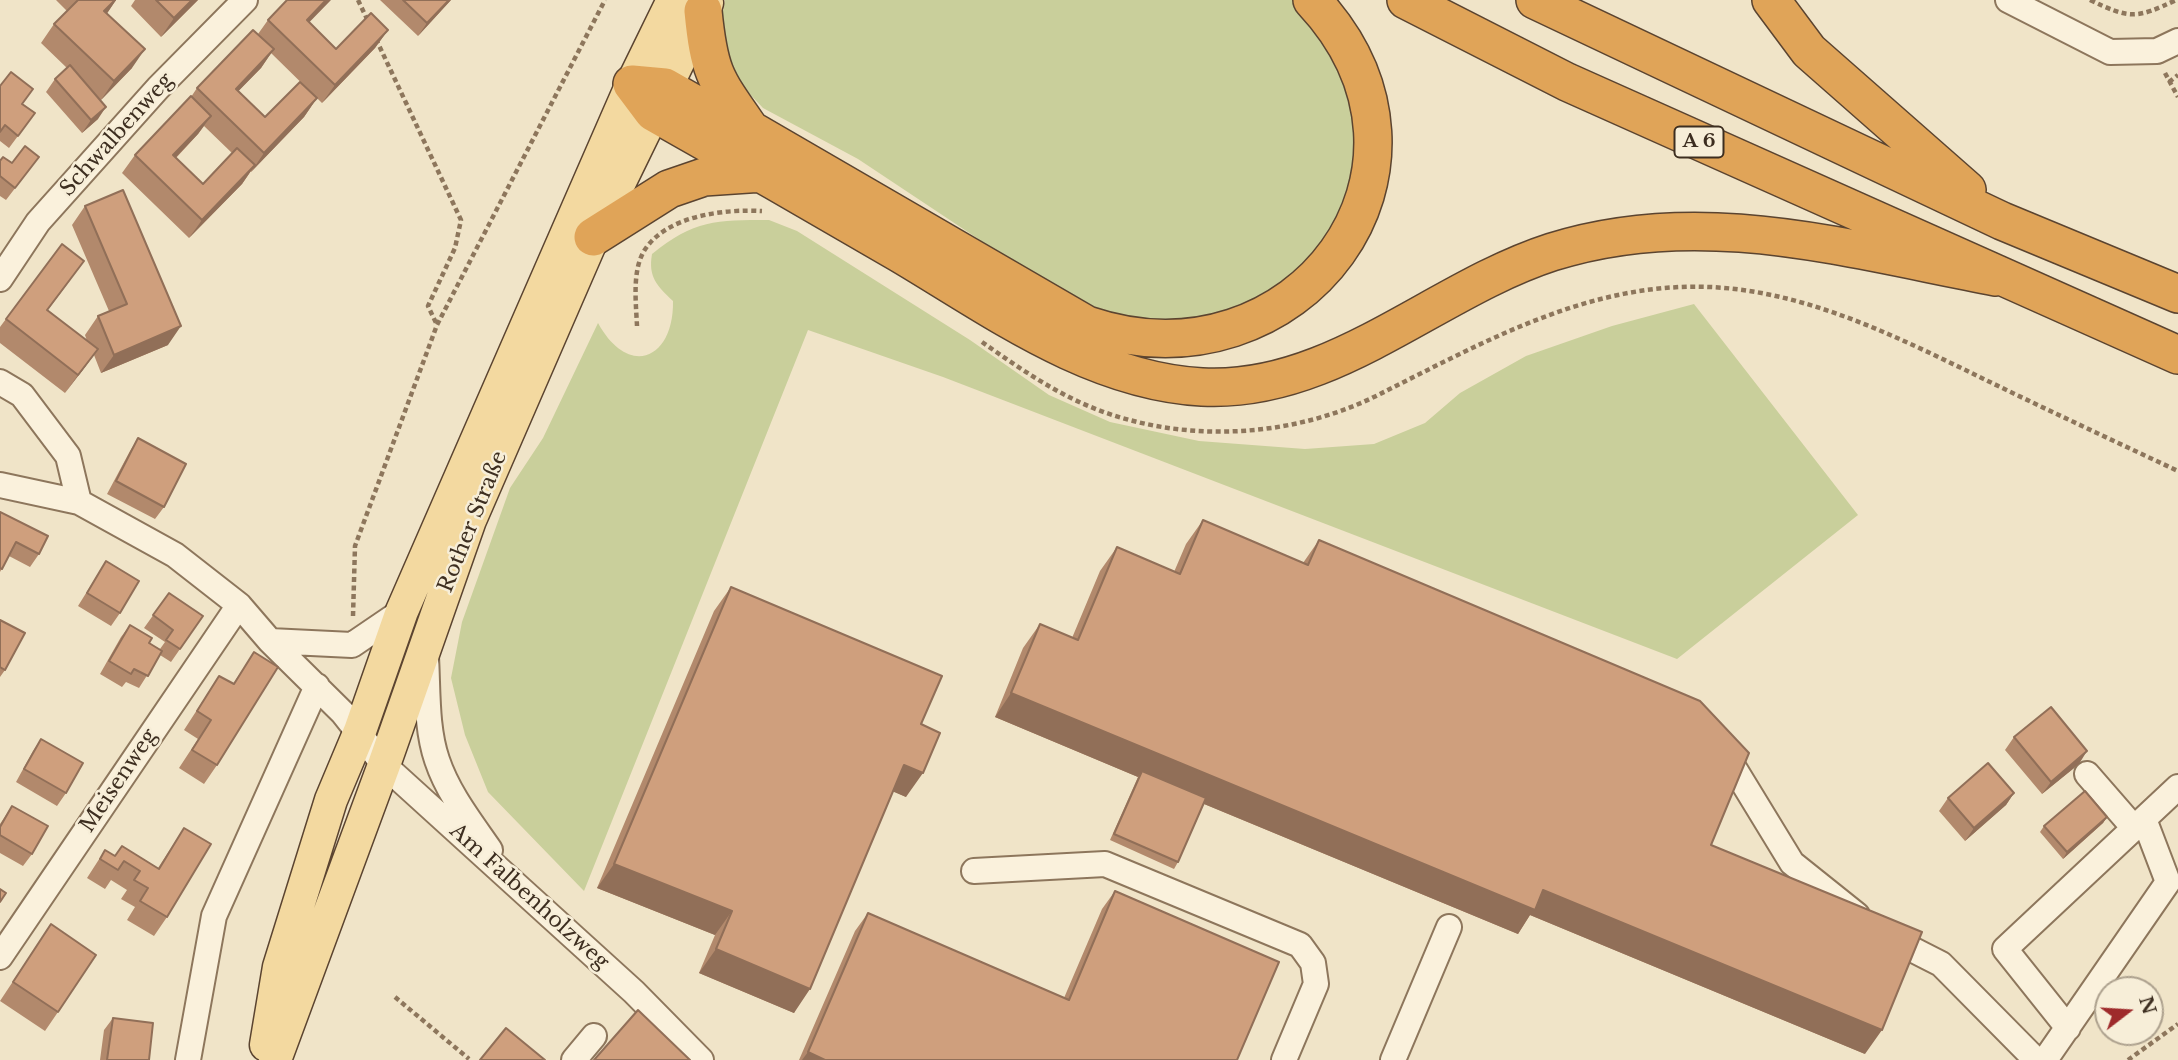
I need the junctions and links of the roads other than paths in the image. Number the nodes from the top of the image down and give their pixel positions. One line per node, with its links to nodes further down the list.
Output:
1 (245, 0): 15 (street, Schwalbenweg)
2 (1312, 0): 10 (highway)
3 (1406, 0): 14 (highway, A 6)
4 (1535, 0): 12 (highway)
5 (1771, 0): 12 (highway)
6 (2008, 0): 8 (street)
7 (694, 4): 9 (main road, Rother Straße); 10 (highway)
8 (2178, 41)
9 (650, 94): 10 (highway); 11 (highway); 13 (main road, Rother Straße); 22 (main road, Rother Straße)
10 (751, 130)
11 (763, 173): 13 (highway); 14 (highway)
12 (2002, 220): 16 (highway)
13 (593, 237): 24 (main road, Rother Straße)
14 (1997, 276): 17 (highway, A 6)
15 (0, 279)
16 (2178, 294)
17 (2178, 355)
18 (0, 382): 20 (street)
19 (0, 485): 20 (street, Am Falbenholzweg)
20 (79, 502): 21 (street, Am Falbenholzweg)
21 (239, 605): 23 (street, Am Falbenholzweg); 35 (street, Meisenweg)
22 (402, 611): 23 (street); 27 (main road, Rother Straße)
23 (271, 641): 25 (street, Am Falbenholzweg)
24 (426, 645): 28 (main road, Rother Straße); 33 (street)
25 (317, 686): 27 (street, Am Falbenholzweg); 38 (street)
26 (1711, 730): 45 (street)
27 (359, 731): 28 (street, Am Falbenholzweg); 39 (main road, Rother Straße)
28 (384, 765): 33 (street, Am Falbenholzweg); 40 (main road, Rother Straße)
29 (2087, 774): 31 (street)
30 (2178, 786): 31 (street)
31 (2139, 824): 36 (street); 36 (street)
32 (974, 871): 43 (street)
33 (514, 885): 42 (street, Am Falbenholzweg)
34 (1449, 927): 44 (street)
35 (0, 957)
36 (2068, 1028): 46 (street)
37 (594, 1036): 41 (street)
38 (188, 1060)
39 (263, 1060)
40 (275, 1060)
41 (574, 1060)
42 (701, 1060)
43 (1284, 1060)
44 (1393, 1060)
45 (2036, 1060)
46 (2045, 1060)

